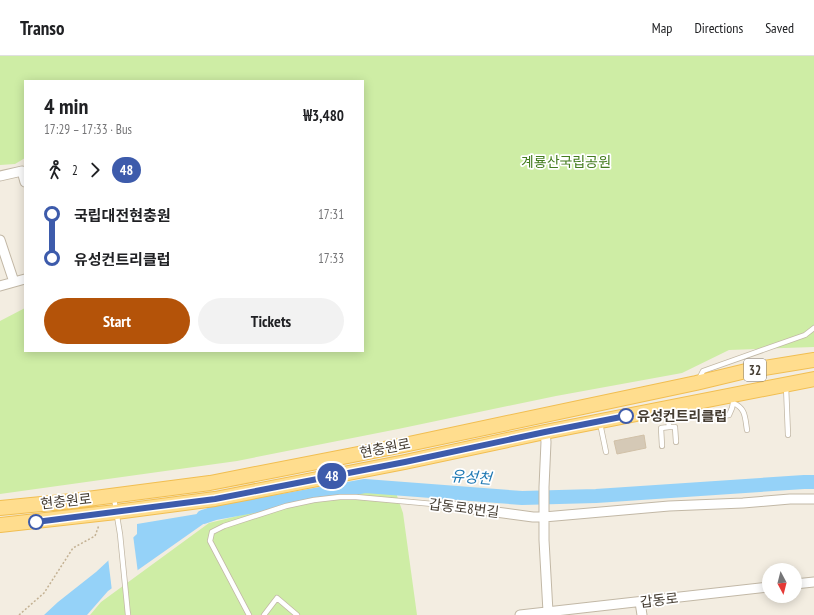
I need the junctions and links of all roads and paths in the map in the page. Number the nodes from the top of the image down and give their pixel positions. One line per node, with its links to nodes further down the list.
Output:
1 (0, 176): 2 (street)
2 (24, 178)
3 (0, 240): 5 (street)
4 (24, 278): 5 (street)
5 (14, 282): 6 (street)
6 (0, 286)
7 (814, 328): 11 (lane)
8 (814, 360): 11 (main road, 현충원로 / 32)
9 (814, 379): 10 (main road, 현충원로 / 32)
10 (786, 385): 12 (main road, 현충원로 / 32); 18 (lane)
11 (697, 395): 12 (main road, 현충원로 / 32); 12 (lane); 13 (main road, 현충원로 / 32); 22 (main road, 현충원로 / 32)
12 (732, 399): 16 (lane)
13 (666, 408): 14 (main road, 현충원로 / 32); 15 (lane)
14 (599, 421): 17 (main road, 현충원로 / 32); 21 (lane)
15 (669, 427): 19 (lane); 20 (lane)
16 (747, 430)
17 (545, 432): 26 (main road, 현충원로 / 32); 27 (street)
18 (788, 435)
19 (676, 442)
20 (662, 446)
21 (606, 452)
22 (114, 496): 25 (main road, 현충원로 / 32); 26 (lane)
23 (814, 499): 27 (street, 갑동로8번길)
24 (444, 505): 27 (street, 갑동로8번길); 37 (lane, 갑동로8번길)
25 (0, 508)
26 (116, 512): 28 (main road, 현충원로 / 32); 36 (lane)
27 (544, 515): 34 (street)
28 (0, 525)
29 (99, 525): 35 (path)
30 (814, 582): 31 (street)
31 (802, 583)
32 (762, 588): 33 (street, 갑동로)
33 (640, 602): 34 (street, 갑동로); 41 (street)
34 (548, 612): 40 (street, 갑동로)
35 (19, 615)
36 (128, 615)
37 (249, 615)
38 (264, 615): 39 (lane)
39 (297, 615)
40 (520, 615)
41 (642, 615)

